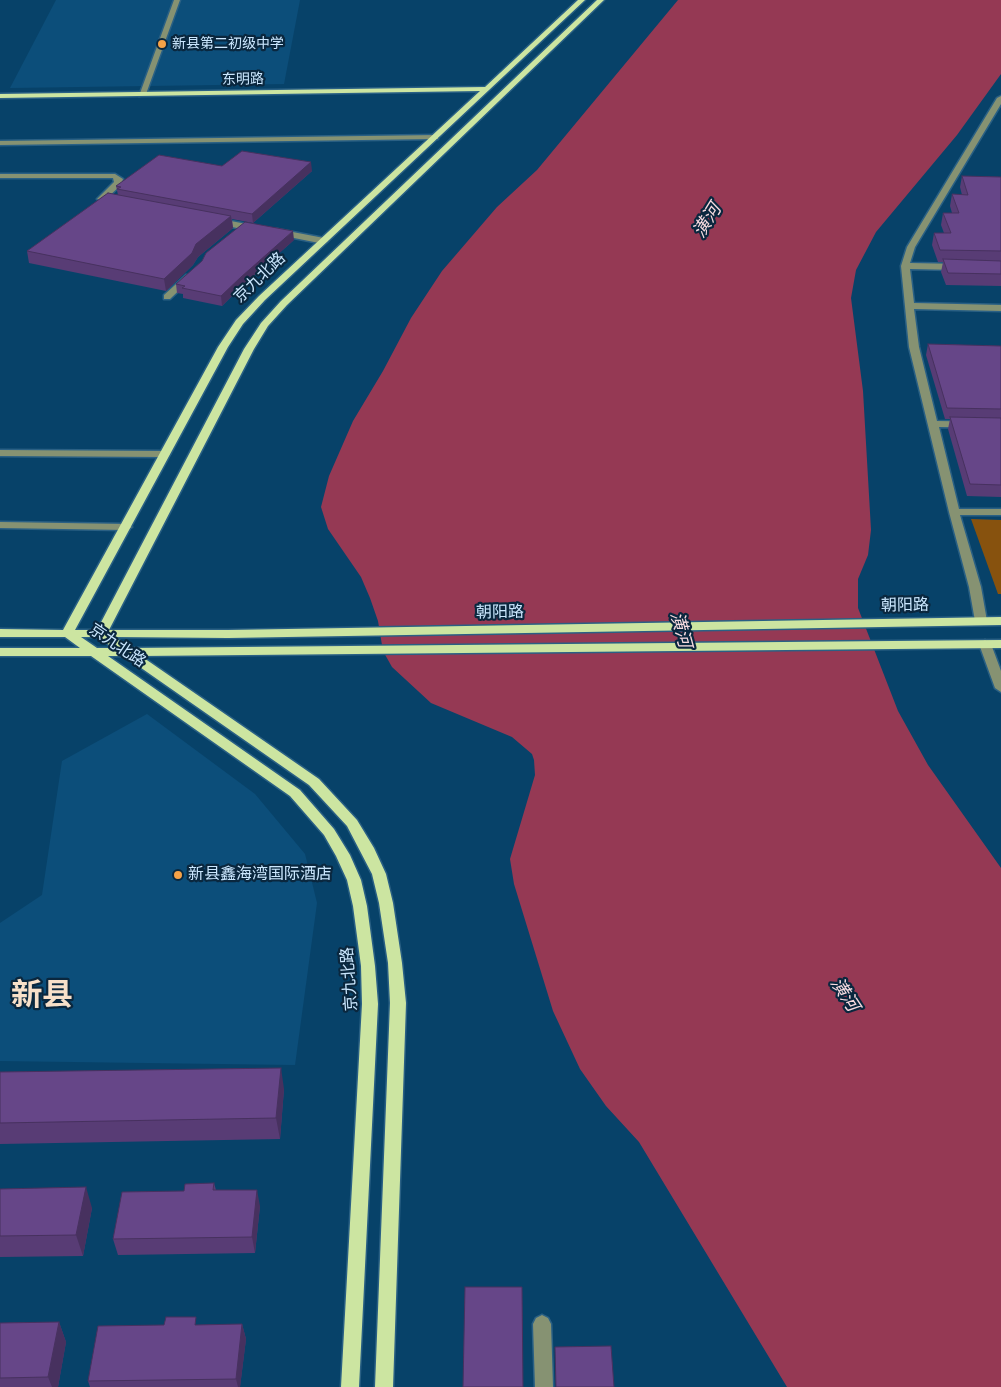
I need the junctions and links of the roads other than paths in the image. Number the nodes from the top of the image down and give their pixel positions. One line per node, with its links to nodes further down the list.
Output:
1 (177, 0): 5 (street)
2 (582, 0): 4 (main road, 京九北路)
3 (601, 0): 32 (main road, 京九北路)
4 (486, 89): 5 (main road, 东明路); 8 (main road, 京九北路)
5 (142, 94): 6 (main road, 东明路)
6 (0, 96)
7 (1001, 98): 14 (street)
8 (435, 137): 9 (street); 13 (main road, 京九北路)
9 (0, 143)
10 (0, 176): 11 (street)
11 (120, 203)
12 (205, 219): 13 (street)
13 (324, 241): 23 (main road, 京九北路)
14 (905, 266): 16 (street); 18 (street)
15 (199, 267): 17 (street)
16 (972, 268)
17 (167, 297)
18 (910, 306): 19 (street); 20 (street)
19 (1001, 308)
20 (933, 424): 21 (street); 24 (street)
21 (1001, 425)
22 (0, 453): 23 (street)
23 (166, 454): 27 (main road, 京九北路)
24 (954, 512): 25 (street); 28 (street)
25 (1001, 512)
26 (0, 526): 27 (street)
27 (126, 527): 31 (main road, 京九北路)
28 (981, 621): 29 (main road, 朝阳路); 32 (main road, 朝阳路)
29 (1001, 621)
30 (0, 633): 31 (main road, 朝阳路)
31 (67, 633): 32 (main road, 朝阳路); 36 (main road, 京九北路)
32 (101, 634): 37 (main road, 京九北路)
33 (985, 644): 34 (main road); 37 (main road); 38 (street)
34 (1001, 644)
35 (0, 652): 36 (main road)
36 (94, 652): 37 (main road); 40 (main road, 京九北路)
37 (128, 652): 41 (main road, 京九北路)
38 (1001, 688)
39 (542, 1324): 42 (street)
40 (350, 1387)
41 (384, 1387)
42 (544, 1387)

